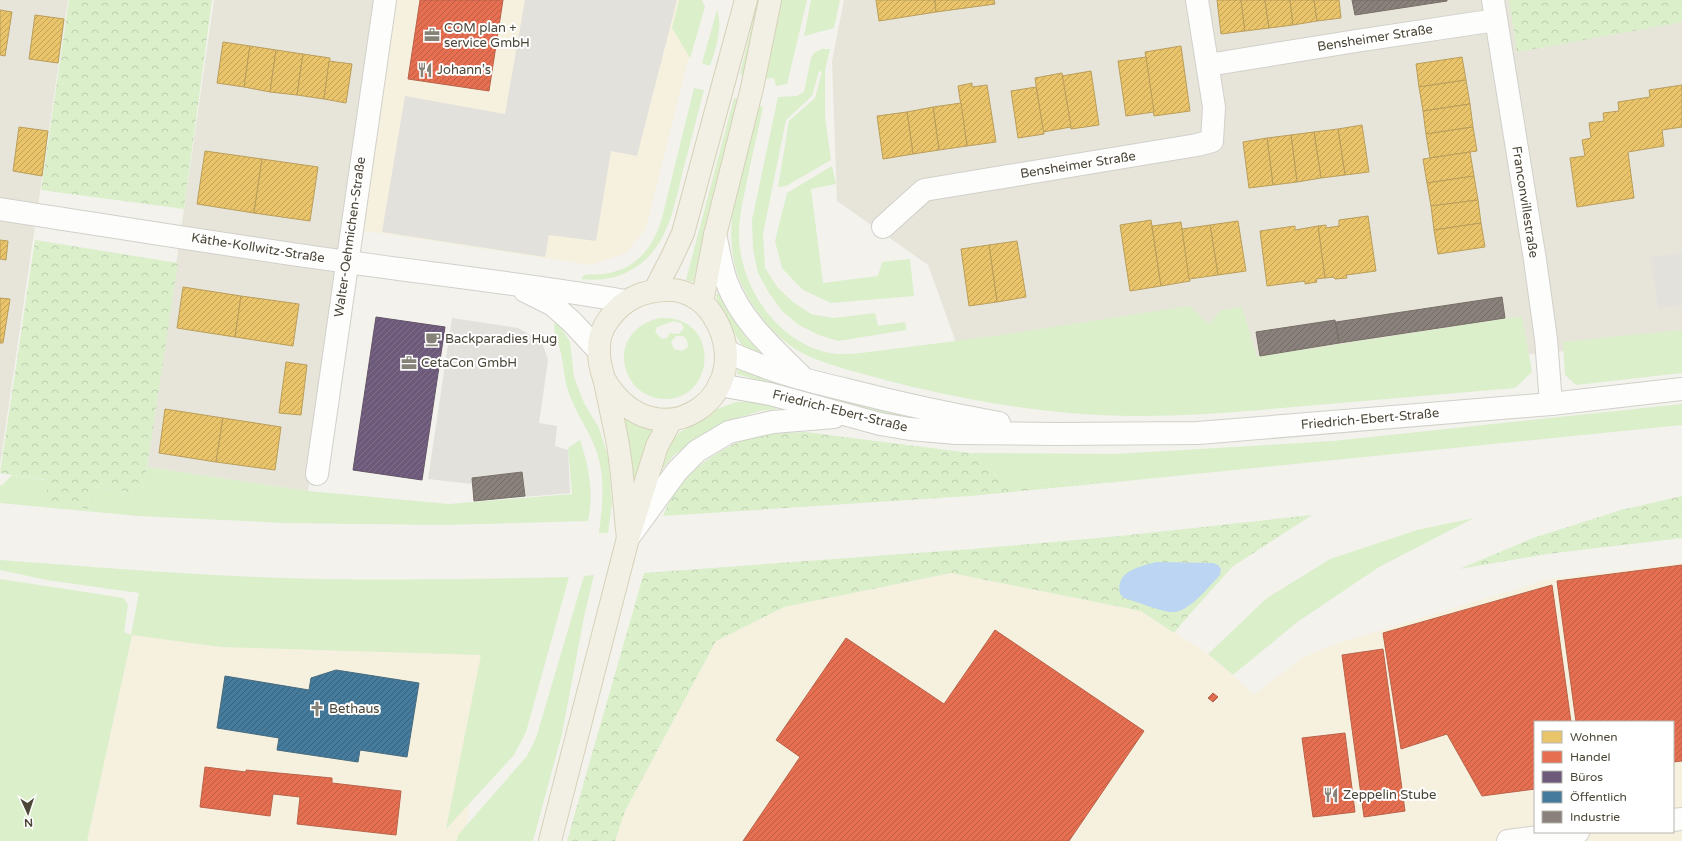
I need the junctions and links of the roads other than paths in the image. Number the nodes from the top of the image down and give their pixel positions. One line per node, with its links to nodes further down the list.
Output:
1 (385, 0): 10 (street, Walter-Oehmichen-Straße)
2 (770, 0): 9 (main road)
3 (1197, 0): 6 (street, Bensheimer Straße)
4 (741, 4): 12 (main road)
5 (1494, 10): 6 (street, Bensheimer Straße); 21 (street, Franconvillestraße)
6 (1208, 65): 8 (street, Bensheimer Straße)
7 (0, 209): 10 (street, Käthe-Kollwitz-Straße)
8 (883, 227)
9 (715, 235): 14 (main road); 18 (street)
10 (346, 262): 11 (street, Käthe-Kollwitz-Straße); 25 (street, Walter-Oehmichen-Straße)
11 (516, 285): 13 (street, Käthe-Kollwitz-Straße); 15 (street, Käthe-Kollwitz-Straße)
12 (655, 290): 13 (main road); 14 (main road)
13 (625, 301): 15 (main road)
14 (702, 302): 16 (main road)
15 (599, 351): 17 (main road)
16 (726, 351): 18 (street, Friedrich-Ebert-Straße); 19 (main road)
17 (604, 379): 23 (main road); 26 (main road)
18 (805, 380): 24 (street, Friedrich-Ebert-Straße)
19 (719, 385): 22 (street, Friedrich-Ebert-Straße); 23 (main road)
20 (1682, 389): 21 (street, Friedrich-Ebert-Straße)
21 (1551, 404): 24 (street, Friedrich-Ebert-Straße)
22 (847, 416): 24 (street, Friedrich-Ebert-Straße); 26 (street)
23 (671, 420): 26 (main road)
24 (1057, 434)
25 (316, 474)
26 (628, 538): 28 (main road)
27 (1570, 833): 29 (street)
28 (550, 841)
29 (1508, 841)

